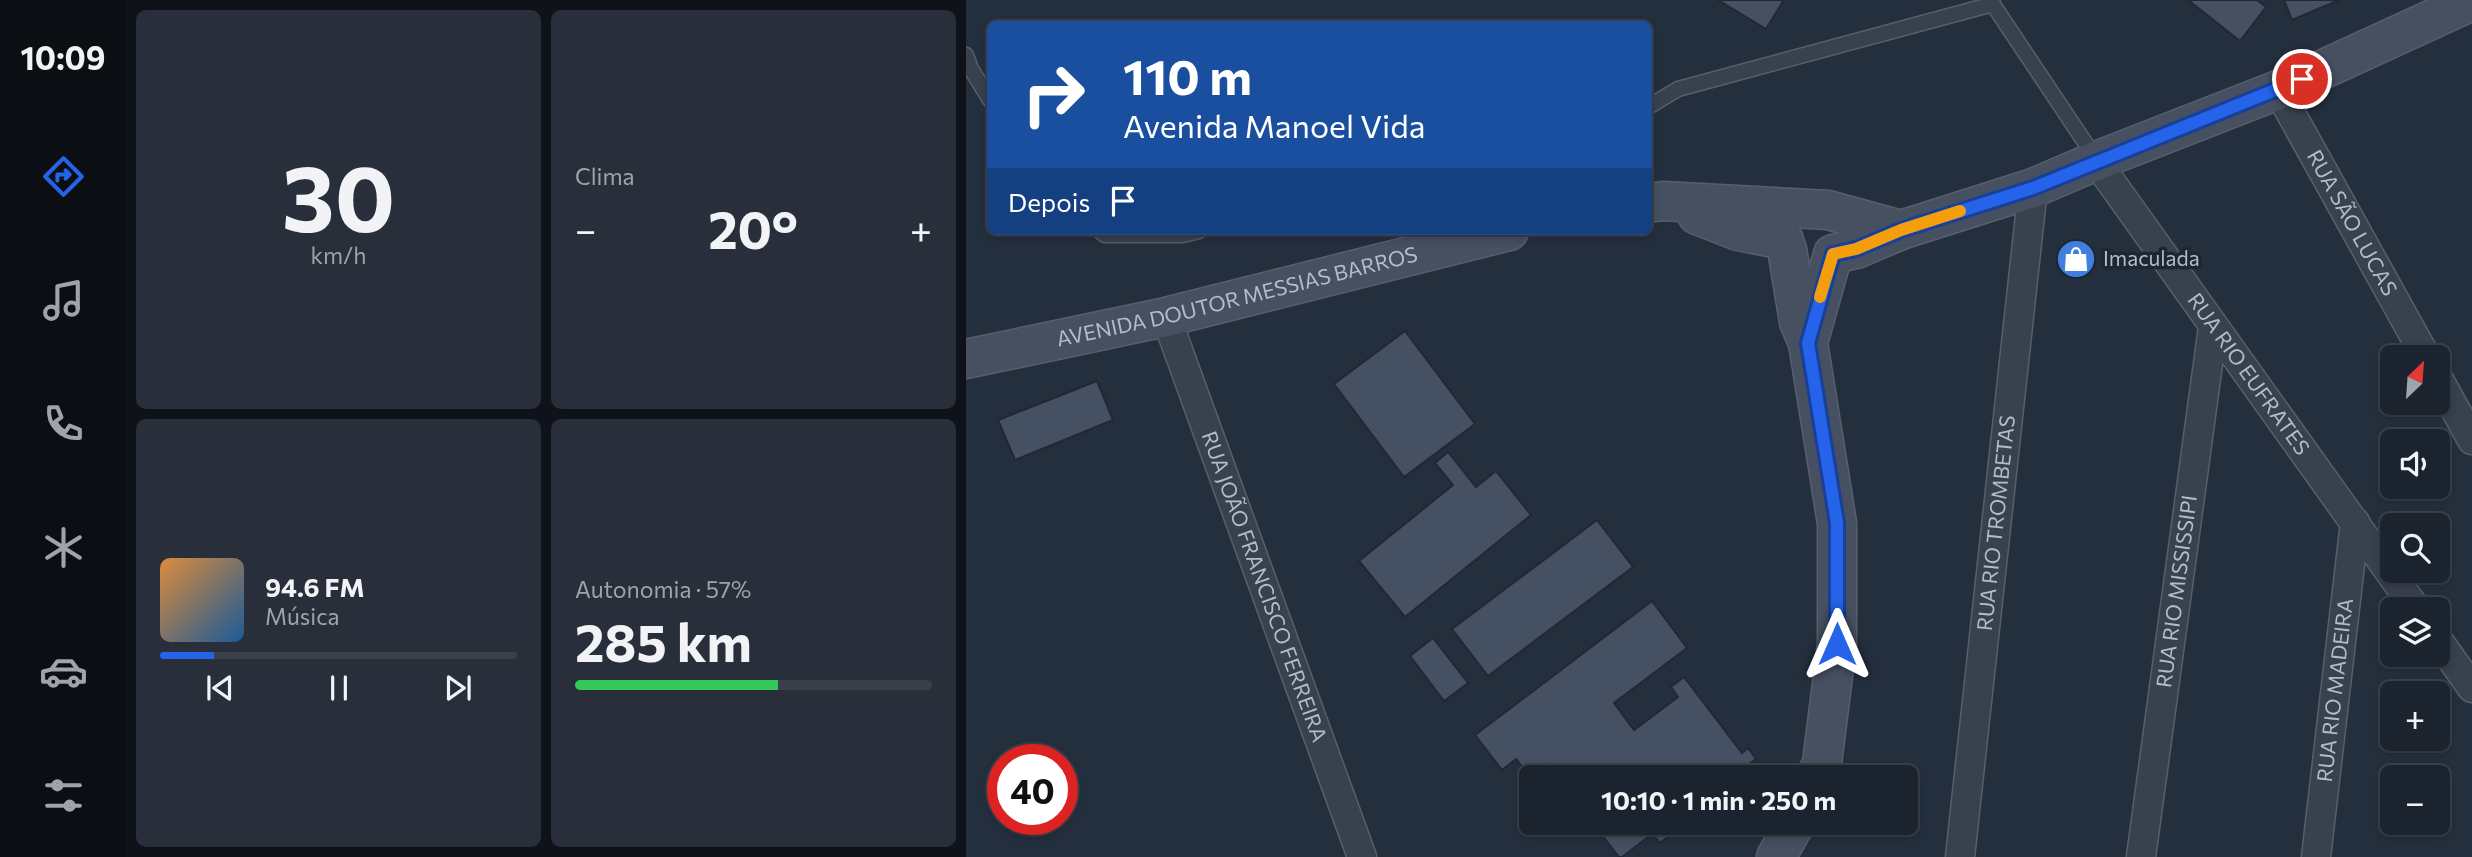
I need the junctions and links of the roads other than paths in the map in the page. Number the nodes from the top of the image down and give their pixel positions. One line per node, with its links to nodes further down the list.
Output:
1 (1992, 2): 6 (lane); 7 (lane, RUA RIO EUFRATES)
2 (2471, 5): 4 (street)
3 (966, 55): 5 (lane)
4 (2278, 90): 7 (street); 22 (street, RUA SÃO LUCAS)
5 (987, 95)
6 (1652, 105)
7 (2096, 161): 8 (street); 20 (street, RUA RIO EUFRATES)
8 (2033, 188): 11 (street); 32 (street, RUA RIO TROMBETAS)
9 (1656, 202): 10 (street); 17 (street)
10 (1811, 209): 11 (street); 17 (street); 18 (street)
11 (1901, 230): 18 (street)
12 (1105, 235): 14 (lane)
13 (1131, 235): 15 (lane)
14 (1131, 235)
15 (1183, 235)
16 (1493, 235): 19 (street, AVENIDA DOUTOR MESSIAS BARROS)
17 (1785, 245): 18 (street); 21 (street)
18 (1833, 254): 21 (street)
19 (1166, 317): 23 (street, AVENIDA DOUTOR MESSIAS BARROS); 31 (street, RUA JOÃO FRANCISCO FERREIRA)
20 (2213, 327): 26 (street, RUA RIO EUFRATES); 33 (street, RUA RIO MISSISSIPI)
21 (1808, 343): 30 (street)
22 (2419, 345)
23 (966, 359)
24 (2450, 400): 25 (street)
25 (2472, 440)
26 (2355, 522): 27 (street, RUA RIO EUFRATES); 34 (street, RUA RIO MADEIRA)
27 (2408, 597)
28 (2450, 657): 29 (street)
29 (2472, 688)
30 (1821, 765)
31 (1362, 857)
32 (1960, 857)
33 (2141, 857)
34 (2316, 857)

